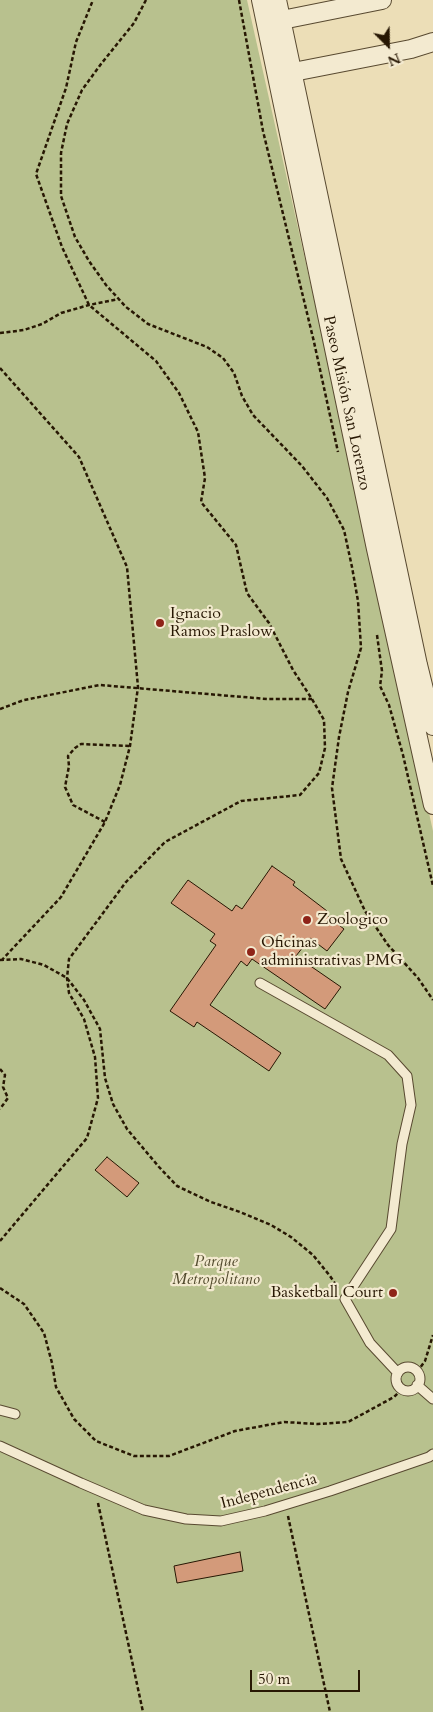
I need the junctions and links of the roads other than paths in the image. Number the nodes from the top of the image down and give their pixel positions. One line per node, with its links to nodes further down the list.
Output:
1 (261, 0): 4 (street, Paseo Misión San Lorenzo)
2 (277, 0): 4 (street, Paseo Misión San Lorenzo)
3 (382, 0): 4 (street)
4 (274, 22): 6 (street, Paseo Misión San Lorenzo)
5 (433, 42): 6 (street)
6 (285, 73): 7 (street, Paseo Misión San Lorenzo); 9 (street, Paseo Misión San Lorenzo)
7 (430, 699): 8 (street, Paseo Misión San Lorenzo)
8 (433, 726)
9 (433, 805)
10 (260, 983): 11 (lane)
11 (398, 1373): 12 (lane); 12 (lane)
12 (417, 1386): 13 (lane)
13 (433, 1399)
14 (0, 1410): 15 (lane)
15 (14, 1414)
16 (0, 1446): 17 (lane, Independencia)
17 (433, 1454)

